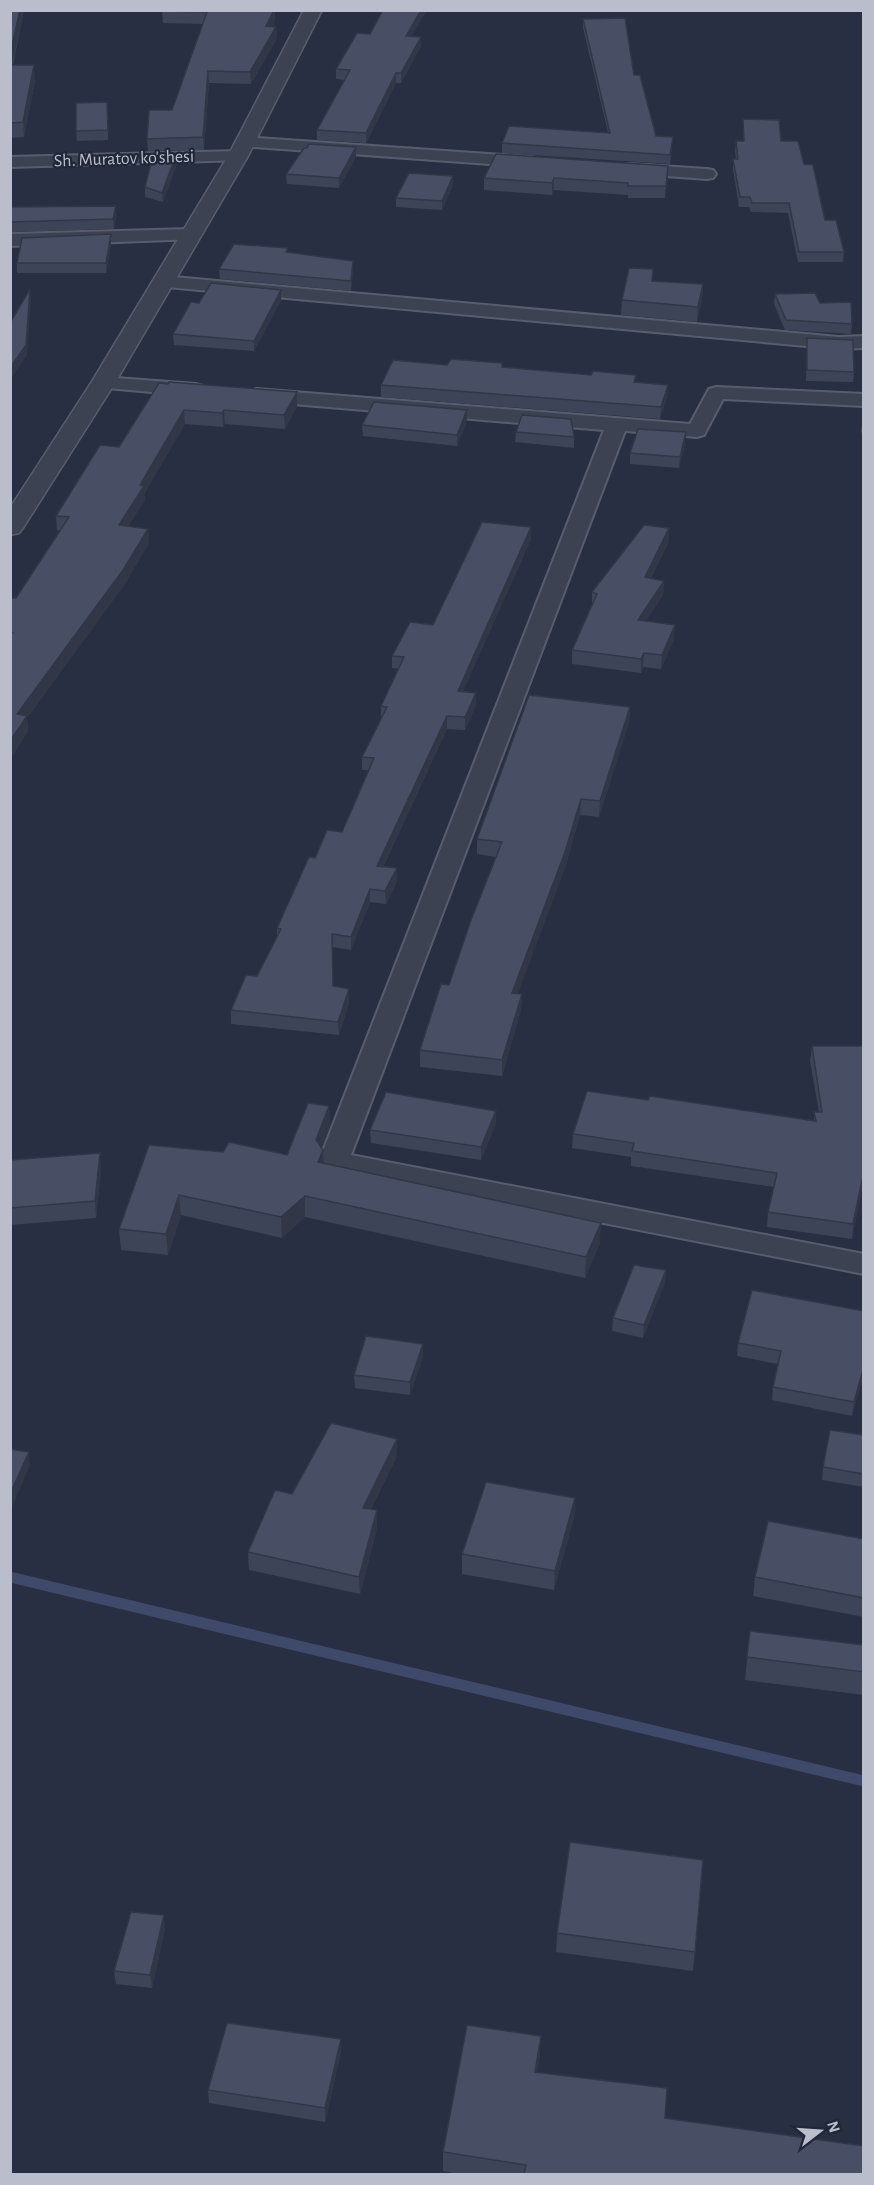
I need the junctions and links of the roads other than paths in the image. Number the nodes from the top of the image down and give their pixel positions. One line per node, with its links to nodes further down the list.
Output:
1 (313, 10): 2 (street)
2 (241, 149): 3 (street, Sh. Muratov ko'shesi); 4 (street, Sh. Muratov ko'shesi); 7 (street)
3 (10, 162)
4 (553, 163)
5 (612, 167): 6 (street)
6 (707, 174)
7 (190, 235): 8 (street); 9 (street)
8 (10, 240)
9 (163, 282): 10 (street); 11 (street)
10 (864, 342)
11 (102, 383): 12 (street); 16 (street)
12 (219, 392)
13 (243, 394): 15 (street)
14 (864, 400): 15 (street)
15 (617, 424): 17 (street)
16 (10, 528)
17 (864, 1264)

